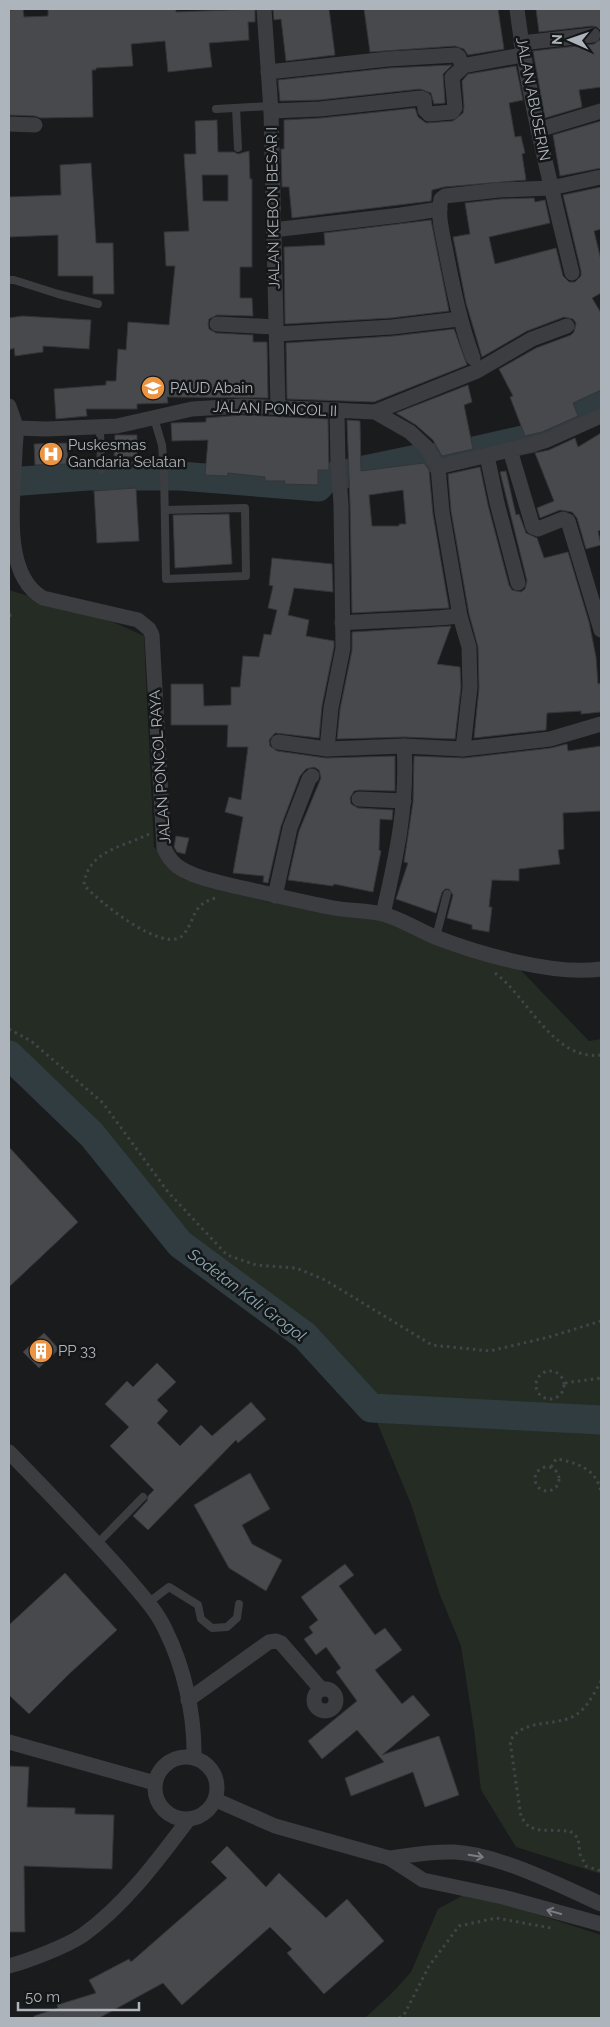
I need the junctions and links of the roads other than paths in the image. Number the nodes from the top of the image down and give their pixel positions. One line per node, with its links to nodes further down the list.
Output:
1 (264, 9): 6 (street, JALAN KEBON BESAR I)
2 (517, 9): 4 (street, JALAN ABUSERIN)
3 (593, 35): 4 (street)
4 (522, 49): 5 (street); 13 (street, JALAN ABUSERIN)
5 (462, 66): 6 (street); 9 (street)
6 (268, 72): 9 (street, JALAN KEBON BESAR I)
7 (236, 108): 8 (lane); 9 (lane); 14 (lane)
8 (216, 109)
9 (270, 109): 18 (street, JALAN KEBON BESAR I)
10 (601, 111): 13 (street)
11 (9, 124): 12 (street)
12 (35, 125)
13 (538, 130): 16 (street, JALAN ABUSERIN)
14 (238, 148)
15 (601, 177): 16 (street)
16 (551, 188): 17 (street); 19 (street, JALAN ABUSERIN)
17 (440, 209): 18 (street); 22 (street)
18 (273, 230): 25 (street, JALAN KEBON BESAR I)
19 (572, 274)
20 (9, 280): 21 (lane)
21 (98, 304)
22 (459, 319): 25 (street); 26 (street)
23 (216, 324): 25 (street)
24 (567, 326): 30 (street)
25 (276, 331): 28 (street, JALAN KEBON BESAR I)
26 (473, 358)
27 (9, 406): 34 (street, JALAN PONCOL RAYA)
28 (278, 407): 29 (street, JALAN PONCOL II); 32 (street, JALAN PONCOL II)
29 (337, 410): 30 (street, JALAN PONCOL II); 42 (street)
30 (375, 412): 37 (street, JALAN PONCOL II)
31 (601, 416): 35 (street)
32 (154, 418): 33 (street, JALAN PONCOL II); 39 (lane)
33 (100, 427): 34 (street, JALAN PONCOL II); 38 (lane)
34 (16, 428): 53 (street, JALAN PONCOL RAYA)
35 (510, 450): 36 (street); 43 (street)
36 (487, 456): 37 (street); 40 (street)
37 (435, 461): 41 (street)
38 (101, 470)
39 (165, 510): 39 (lane)
40 (518, 583)
41 (460, 616): 42 (street); 48 (street)
42 (342, 623): 47 (street)
43 (601, 630)
44 (601, 724): 48 (street)
45 (278, 742): 47 (street)
46 (404, 746): 47 (street); 48 (street); 51 (street)
47 (326, 749)
48 (463, 749)
49 (312, 776): 53 (street)
50 (359, 800): 51 (street)
51 (404, 801): 54 (street)
52 (447, 894): 55 (lane)
53 (275, 896): 54 (street, JALAN PONCOL RAYA)
54 (382, 914): 55 (street, JALAN PONCOL RAYA)
55 (436, 937): 56 (street, JALAN PONCOL RAYA)
56 (601, 969)
57 (9, 1452): 59 (street)
58 (143, 1497): 59 (lane)
59 (97, 1544): 60 (street)
60 (148, 1603): 61 (lane); 63 (street)
61 (239, 1604)
62 (321, 1689): 63 (street)
63 (188, 1700): 65 (street)
64 (9, 1742): 66 (street)
65 (194, 1758): 66 (street); 67 (street)
66 (155, 1783): 68 (street)
67 (216, 1800): 68 (street); 69 (street)
68 (188, 1820): 72 (street)
69 (389, 1858): 70 (street, one-way to 70); 71 (street, one-way to 69)
70 (601, 1904)
71 (601, 1924)
72 (9, 1966)

